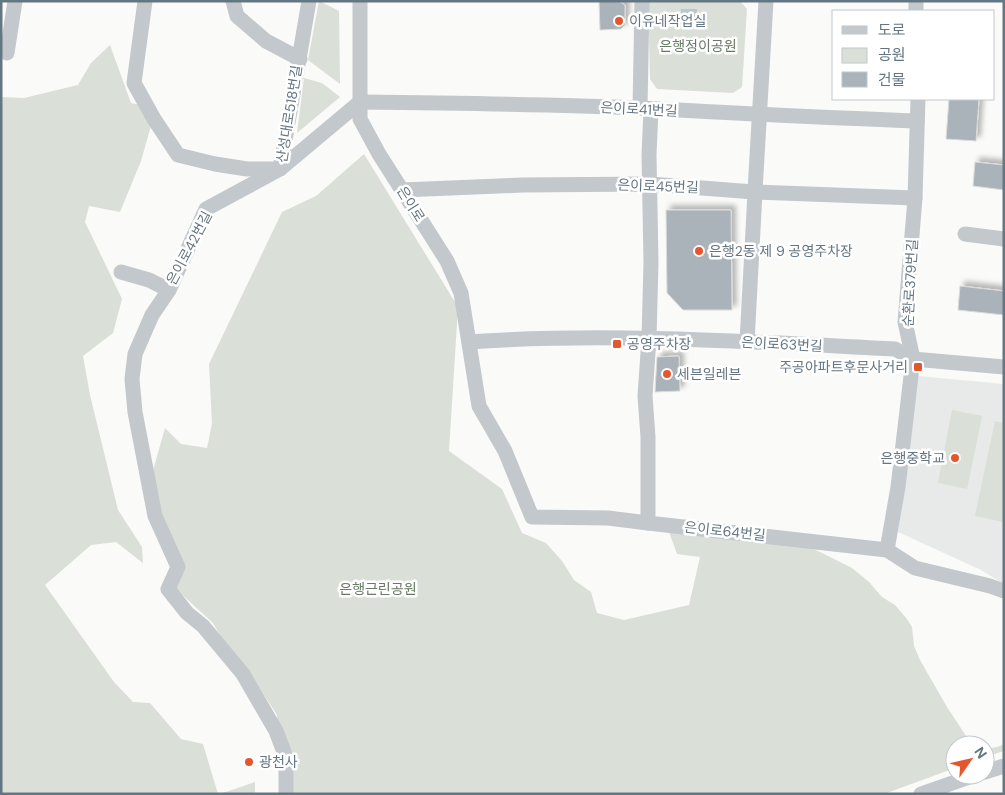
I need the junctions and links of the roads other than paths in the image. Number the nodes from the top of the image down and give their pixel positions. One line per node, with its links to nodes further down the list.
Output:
1 (15, 1): 8 (street)
2 (145, 1): 15 (street)
3 (233, 1): 9 (street, 산성대로518번길)
4 (309, 1): 9 (street)
5 (360, 1): 11 (street, 은이로)
6 (642, 1): 12 (street)
7 (766, 1): 13 (street)
8 (7, 53)
9 (300, 59): 15 (street, 산성대로518번길)
10 (918, 100): 14 (street, 순환로379번길)
11 (360, 102): 12 (street, 은이로41번길); 15 (street, 은이로42번길); 17 (street, 은이로)
12 (645, 109): 13 (street, 은이로41번길); 16 (street)
13 (759, 115): 14 (street, 은이로41번길); 18 (street)
14 (917, 121): 19 (street, 순환로379번길)
15 (280, 169): 23 (street, 은이로42번길)
16 (650, 184): 17 (street, 은이로45번길); 18 (street, 은이로45번길); 24 (street)
17 (402, 190): 25 (street, 은이로)
18 (754, 192): 19 (street, 은이로45번길); 26 (street)
19 (915, 198): 27 (street, 순환로379번길)
20 (964, 234): 21 (street)
21 (1004, 238)
22 (121, 272): 23 (street, 은이로42번길)
23 (168, 290): 34 (street)
24 (649, 338): 25 (street, 은이로63번길); 26 (street, 은이로63번길); 30 (street)
25 (469, 342): 29 (street, 은이로)
26 (747, 342): 27 (street, 은이로63번길)
27 (913, 359): 28 (street, 은이로63번길); 31 (street, 순환로379번길)
28 (1004, 367)
29 (479, 406): 30 (street, 은이로64번길)
30 (648, 523): 31 (street, 은이로64번길)
31 (887, 550): 32 (street)
32 (1004, 591)
33 (947, 785): 35 (street)
34 (286, 794)
35 (921, 794)

